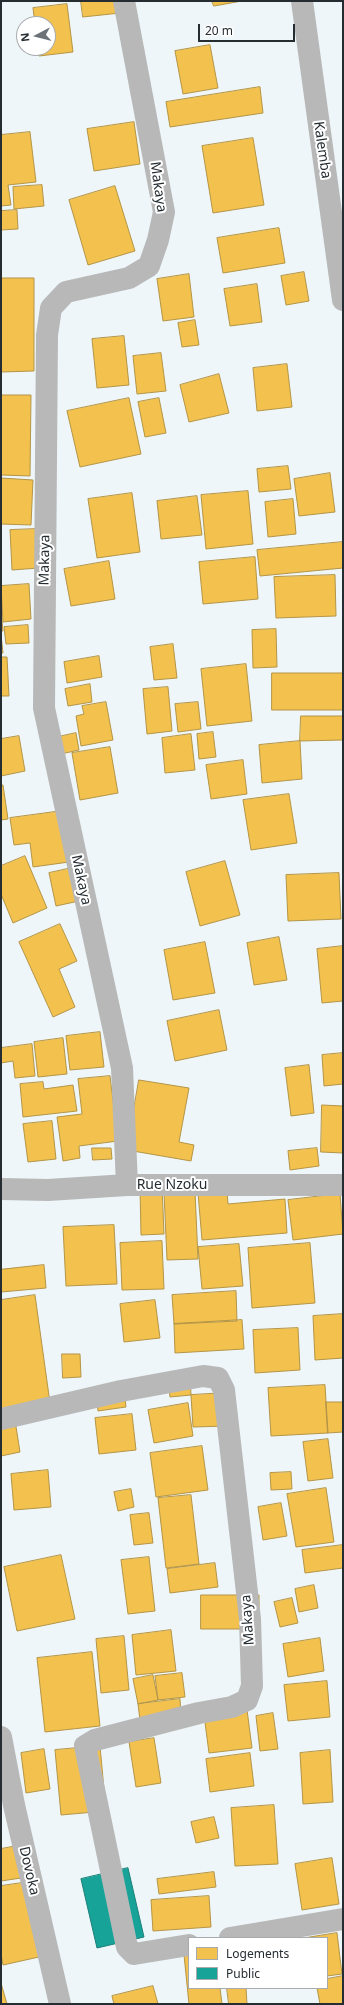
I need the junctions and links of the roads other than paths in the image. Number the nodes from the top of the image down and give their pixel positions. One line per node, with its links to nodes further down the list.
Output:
1 (124, 1): 5 (street, Makaya)
2 (302, 1): 3 (street, Kalemba)
3 (343, 300)
4 (343, 1184): 5 (street, Rue Nzoku)
5 (127, 1185): 6 (street, Rue Nzoku)
6 (1, 1189)
7 (1, 1419): 11 (street, Makaya)
8 (1, 1737): 12 (street, Dovoka)
9 (343, 1919): 10 (street)
10 (236, 1937)
11 (188, 1945)
12 (60, 2004)

